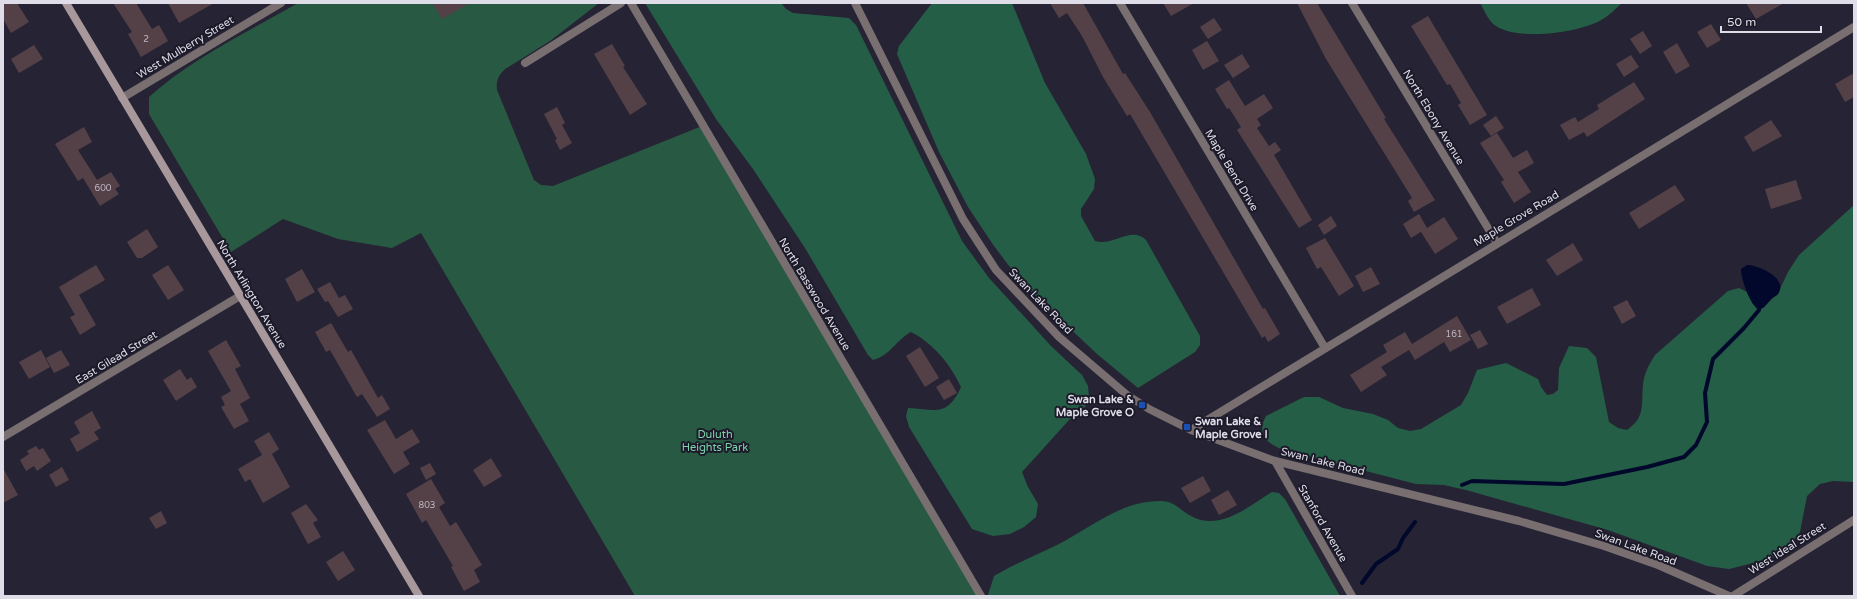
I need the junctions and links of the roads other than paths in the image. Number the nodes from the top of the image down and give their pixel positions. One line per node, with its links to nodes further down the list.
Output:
1 (66, 3): 10 (main road, North Arlington Avenue)
2 (281, 3): 10 (street, West Mulberry Street)
3 (621, 3): 9 (street)
4 (631, 3): 19 (street, North Basswood Avenue)
5 (855, 3): 14 (street, Swan Lake Road)
6 (1120, 3): 13 (street, Maple Bend Drive)
7 (1352, 3): 11 (street, North Ebony Avenue)
8 (1854, 27): 11 (street, Maple Grove Road)
9 (525, 63)
10 (122, 98): 12 (main road, North Arlington Avenue)
11 (1497, 243): 13 (street, Maple Grove Road)
12 (240, 296): 15 (street, East Gilead Street); 18 (main road, North Arlington Avenue)
13 (1324, 348): 14 (street, Maple Grove Road)
14 (1191, 430): 16 (street, Swan Lake Road)
15 (3, 437)
16 (1275, 461): 20 (street, Stanford Avenue); 21 (street, Swan Lake Road)
17 (1854, 520): 22 (street, West Ideal Street)
18 (419, 596)
19 (981, 596)
20 (1352, 596)
21 (1729, 596)
22 (1733, 596)

